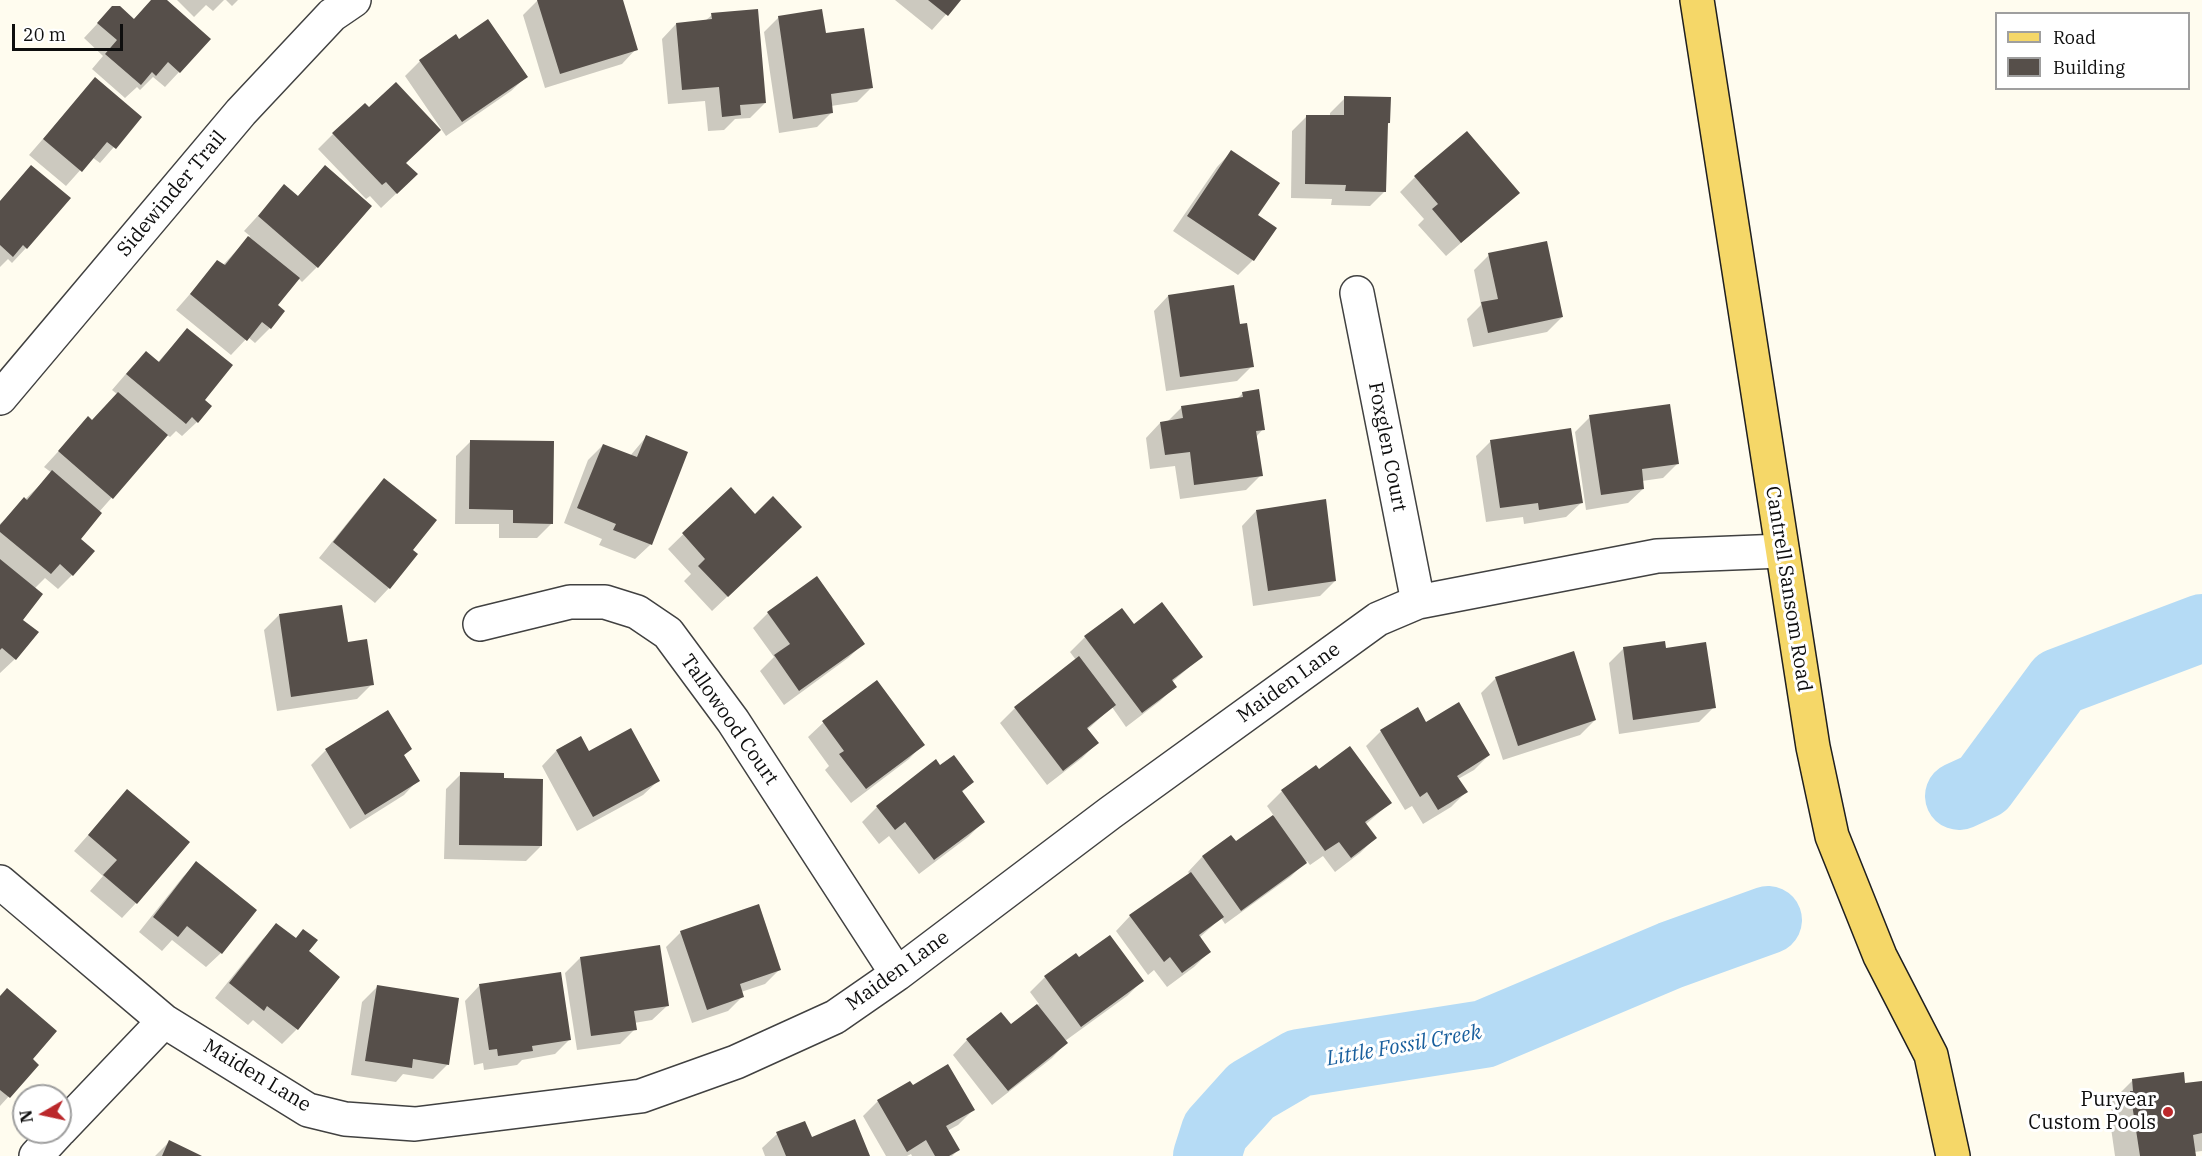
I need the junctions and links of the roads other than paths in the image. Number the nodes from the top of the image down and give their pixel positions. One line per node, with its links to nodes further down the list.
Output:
1 (354, 0): 4 (street, Sidewinder Trail)
2 (1697, 0): 5 (main road, Cantrell Sansom Road)
3 (1356, 293): 6 (street, Foxglen Court)
4 (0, 398)
5 (1782, 551): 6 (street, Maiden Lane); 14 (main road, Cantrell Sansom Road)
6 (1418, 602): 9 (street, Maiden Lane)
7 (480, 624): 9 (street, Tallowood Court)
8 (0, 882): 10 (street, Maiden Lane)
9 (897, 974): 10 (street, Maiden Lane)
10 (164, 1020): 11 (street)
11 (72, 1117)
12 (47, 1144): 13 (street)
13 (36, 1156)
14 (1953, 1156)

